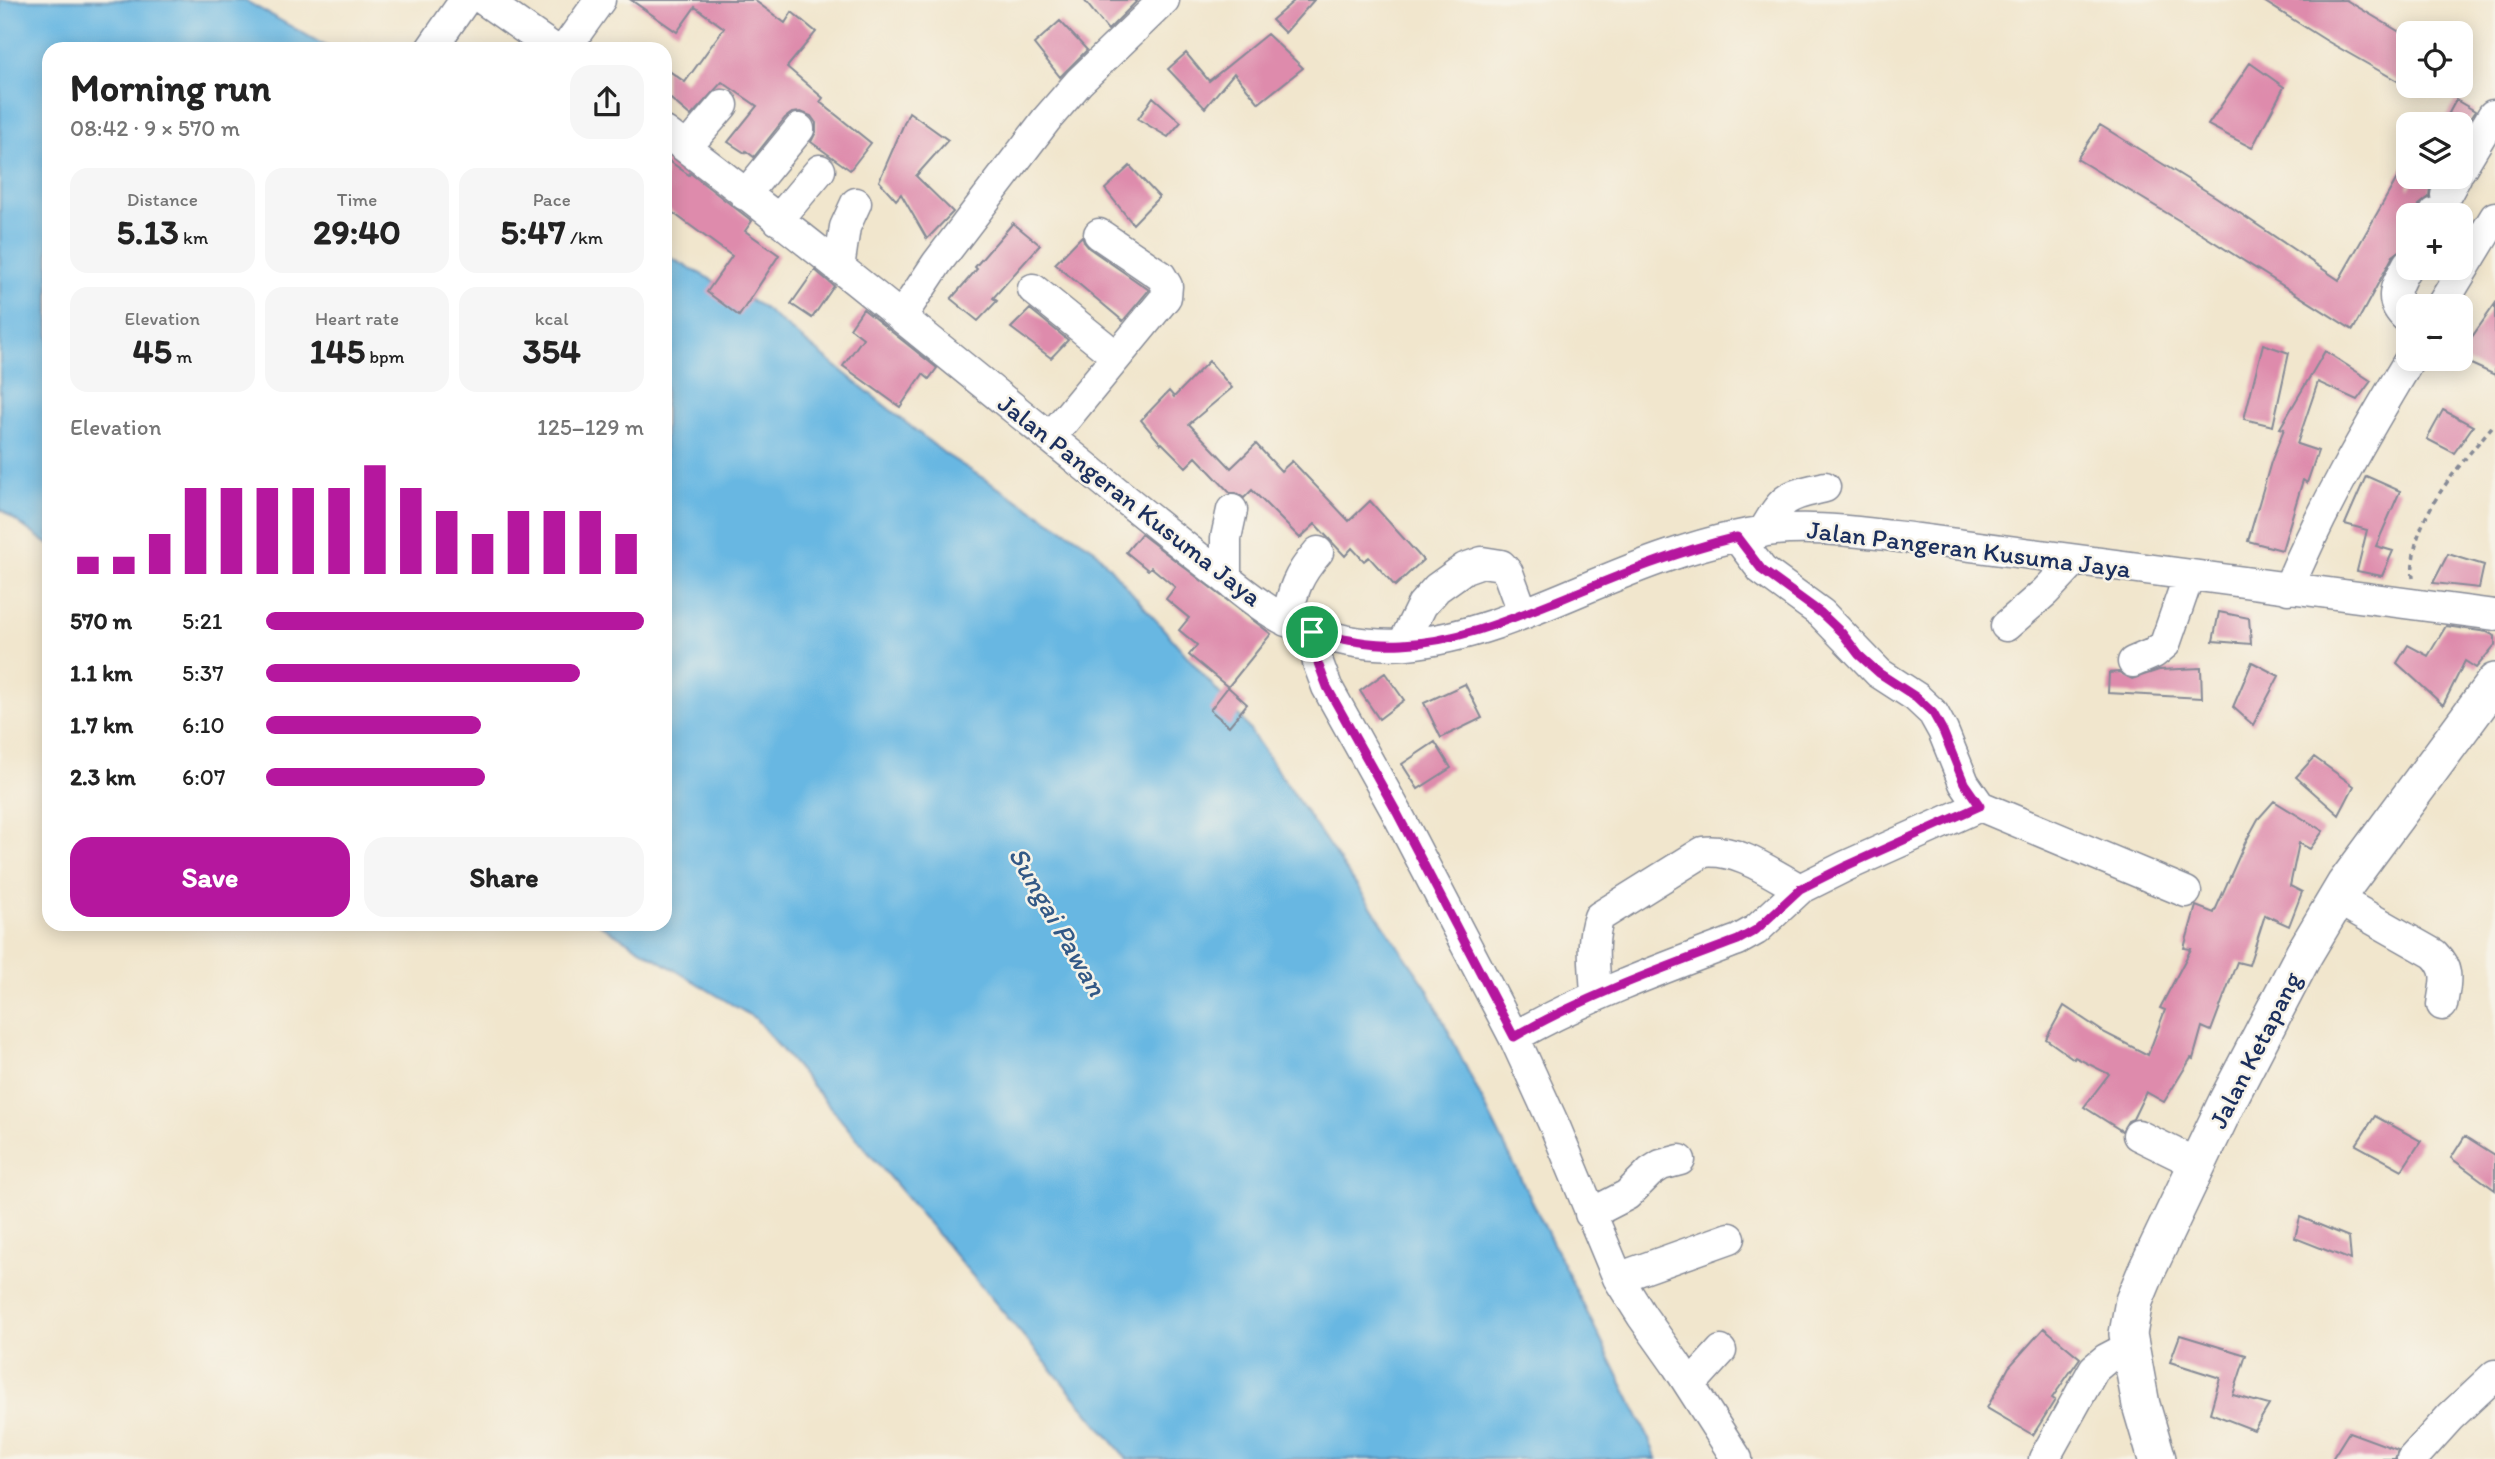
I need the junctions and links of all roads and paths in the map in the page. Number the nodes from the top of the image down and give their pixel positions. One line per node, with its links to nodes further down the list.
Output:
1 (465, 0): 5 (street)
2 (484, 0): 6 (street)
3 (600, 0): 7 (street)
4 (1164, 0): 24 (street)
5 (435, 42)
6 (544, 42)
7 (570, 42)
8 (723, 105): 11 (street)
9 (2493, 115): 13 (street)
10 (799, 129): 14 (street)
11 (676, 140): 14 (street, Jalan Pangeran Kusuma Jaya)
12 (820, 170): 17 (street)
13 (2446, 194)
14 (745, 195): 17 (street, Jalan Pangeran Kusuma Jaya)
15 (856, 203): 19 (street)
16 (2495, 217): 22 (street)
17 (778, 220): 19 (street, Jalan Pangeran Kusuma Jaya)
18 (1099, 234): 25 (street)
19 (839, 268): 24 (street, Jalan Pangeran Kusuma Jaya)
20 (2401, 280): 23 (street)
21 (1033, 289): 25 (street)
22 (2448, 294)
23 (2396, 306)
24 (901, 317): 28 (street, Jalan Pangeran Kusuma Jaya)
25 (1116, 356): 28 (street)
26 (2403, 371): 36 (street)
27 (2495, 423): 37 (path)
28 (1050, 438): 35 (street, Jalan Pangeran Kusuma Jaya)
29 (1825, 486): 31 (street)
30 (1232, 510): 35 (street)
31 (1750, 534): 33 (street, Jalan Pangeran Kusuma Jaya); 38 (street, Jalan Pangeran Kusuma Jaya); 45 (street)
32 (1318, 552): 40 (street)
33 (2075, 560): 34 (street, Jalan Pangeran Kusuma Jaya); 41 (street)
34 (2189, 575): 36 (street, Jalan Pangeran Kusuma Jaya); 43 (street)
35 (1226, 579): 40 (street, Jalan Pangeran Kusuma Jaya)
36 (2288, 589): 37 (street, Jalan Pangeran Kusuma Jaya)
37 (2418, 604): 39 (street, Jalan Pangeran Kusuma Jaya)
38 (1523, 614): 42 (street, Jalan Pangeran Kusuma Jaya); 42 (street)
39 (2495, 615)
40 (1299, 626): 42 (street, Jalan Pangeran Kusuma Jaya); 51 (street)
41 (2006, 626)
42 (1404, 644)
43 (2133, 662)
44 (2493, 690): 48 (main road, Jalan Ketapang)
45 (1980, 806): 46 (street); 47 (street)
46 (1800, 889): 49 (street); 49 (street)
47 (2186, 892)
48 (2337, 899): 50 (street); 54 (main road, Jalan Ketapang)
49 (1596, 995): 51 (street)
50 (2442, 1005)
51 (1514, 1037): 55 (street)
52 (2138, 1135): 54 (street)
53 (1680, 1160): 55 (street)
54 (2197, 1164): 58 (main road, Jalan Ketapang)
55 (1590, 1214): 57 (street)
56 (1730, 1238): 57 (street)
57 (1618, 1278): 61 (street)
58 (2129, 1347): 63 (street); 64 (main road, Jalan Ketapang)
59 (1721, 1351): 61 (street)
60 (2495, 1375): 65 (street)
61 (1690, 1385): 62 (street)
62 (1737, 1459)
63 (2044, 1459)
64 (2157, 1459)
65 (2412, 1459)

